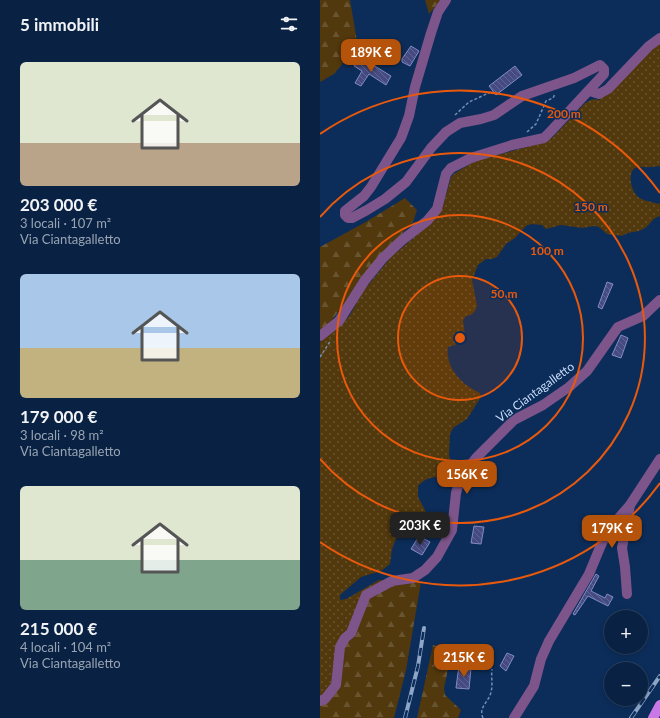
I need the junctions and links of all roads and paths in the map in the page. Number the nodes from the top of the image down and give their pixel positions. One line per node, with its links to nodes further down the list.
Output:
1 (446, 0): 3 (street)
2 (660, 38): 4 (street)
3 (564, 81): 4 (street); 7 (path)
4 (590, 91): 7 (street)
5 (491, 92): 6 (path)
6 (453, 119)
7 (524, 143): 9 (street)
8 (660, 300): 14 (street, Via Ciantagalletto)
9 (320, 336)
10 (660, 459): 11 (street)
11 (630, 505): 12 (street); 17 (street)
12 (627, 594)
13 (492, 669): 16 (path)
14 (320, 701)
15 (660, 705): 18 (main road)
16 (483, 718)
17 (514, 718)
18 (653, 718)

